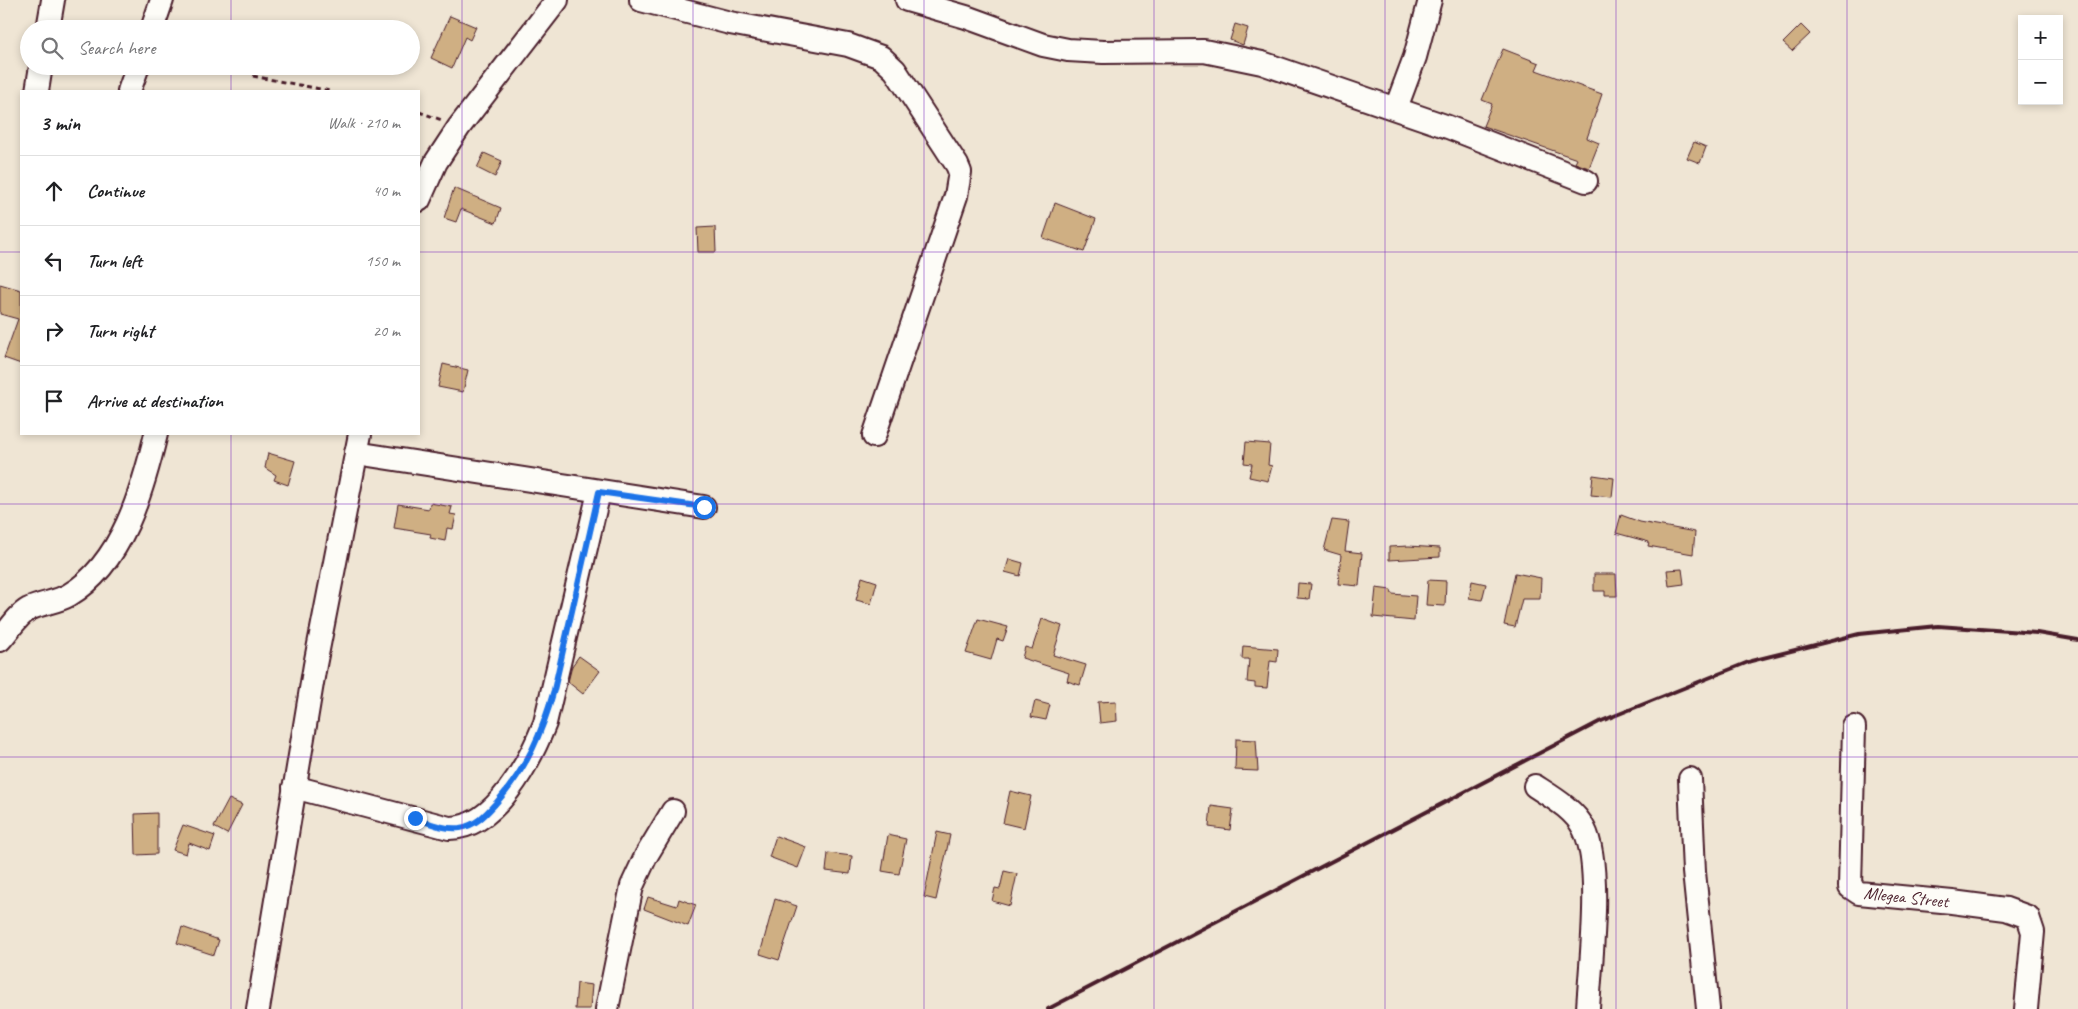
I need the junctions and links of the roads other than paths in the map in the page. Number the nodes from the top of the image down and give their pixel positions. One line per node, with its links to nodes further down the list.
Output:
1 (53, 0): 7 (street)
2 (162, 0): 8 (street)
3 (557, 0): 14 (street)
4 (642, 0): 18 (street)
5 (907, 0): 13 (street)
6 (1430, 0): 13 (street)
7 (50, 20)
8 (155, 20)
9 (40, 75): 11 (street)
10 (135, 75): 12 (street)
11 (37, 90)
12 (129, 90)
13 (1396, 108): 15 (street)
14 (427, 160): 16 (street)
15 (1586, 182)
16 (420, 195)
17 (156, 435): 22 (street)
18 (874, 436)
19 (358, 443): 20 (street); 26 (street)
20 (599, 492): 21 (street); 26 (street)
21 (704, 507)
22 (0, 640)
23 (1854, 727): 32 (street, Mlegea Street)
24 (1690, 779): 31 (street)
25 (1535, 786): 30 (street)
26 (294, 787): 28 (street)
27 (673, 811): 29 (street)
28 (258, 1009)
29 (607, 1009)
30 (1588, 1009)
31 (1708, 1009)
32 (2026, 1009)

